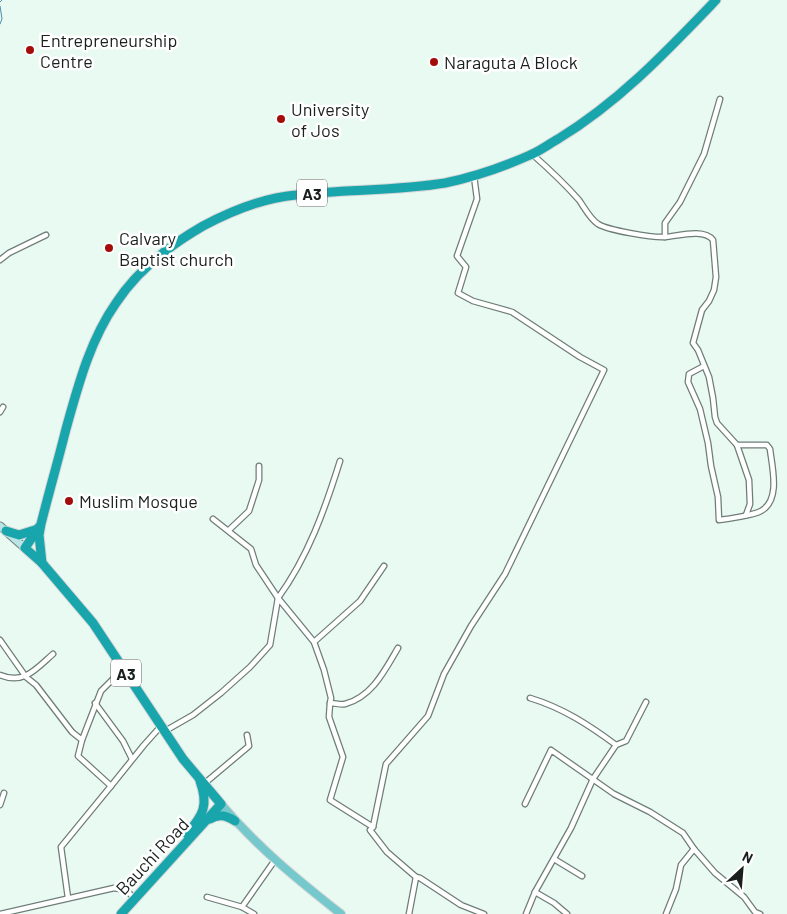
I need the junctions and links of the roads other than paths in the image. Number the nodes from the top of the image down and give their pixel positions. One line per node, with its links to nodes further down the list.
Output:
1 (716, 0): 3 (highway, A3)
2 (720, 99): 6 (street)
3 (532, 154): 4 (highway, A3); 6 (street)
4 (474, 175): 17 (highway, A3); 49 (street)
5 (46, 235): 7 (street)
6 (665, 237): 8 (street)
7 (0, 260)
8 (704, 366): 11 (street); 14 (street)
9 (3, 407): 10 (street)
10 (0, 412)
11 (737, 445): 14 (street); 14 (street)
12 (340, 461): 22 (street)
13 (259, 466): 18 (street)
14 (746, 515)
15 (213, 519): 18 (street)
16 (3, 529): 17 (highway); 19 (main road)
17 (40, 529): 19 (highway, A3); 20 (highway, A3)
18 (229, 530): 22 (street)
19 (28, 550): 20 (highway, A3)
20 (42, 563): 27 (highway, A3)
21 (384, 566): 24 (street)
22 (278, 598): 24 (street); 34 (street)
23 (0, 640): 29 (street)
24 (314, 642): 33 (street)
25 (398, 648): 33 (street)
26 (52, 654): 29 (street)
27 (123, 669): 32 (street); 34 (highway, A3)
28 (0, 675): 29 (street)
29 (26, 677): 36 (street)
30 (530, 698): 37 (street)
31 (646, 702): 37 (street)
32 (95, 703): 36 (street); 38 (street)
33 (330, 703): 49 (street)
34 (163, 729): 38 (street); 39 (highway, A3)
35 (247, 735): 41 (street)
36 (82, 740): 42 (street)
37 (616, 745): 40 (street)
38 (132, 759): 42 (street)
39 (198, 776): 41 (highway, A3); 56 (highway, Bauchi Road / A3)
40 (593, 779): 46 (street); 50 (street); 51 (street)
41 (205, 783): 45 (highway, A3)
42 (111, 786): 58 (street)
43 (4, 793): 44 (street)
44 (0, 804)
45 (221, 804): 47 (highway, A3); 48 (main road)
46 (525, 804)
47 (208, 820): 48 (highway); 60 (highway, Bauchi Road / A3)
48 (236, 821): 52 (main road)
49 (373, 827): 54 (street)
50 (694, 849): 68 (street); 69 (street)
51 (554, 859): 53 (street); 55 (street)
52 (275, 860): 59 (street); 63 (main road)
53 (582, 876)
54 (416, 877): 64 (street); 65 (street)
55 (535, 892): 66 (street); 67 (street)
56 (131, 895): 58 (street); 60 (highway, Bauchi Road / A3)
57 (207, 897): 59 (street)
58 (68, 898): 61 (street)
59 (242, 907): 62 (street)
60 (121, 913)
61 (0, 914)
62 (254, 914)
63 (341, 914)
64 (409, 914)
65 (484, 914)
66 (526, 914)
67 (567, 914)
68 (666, 914)
69 (760, 914)

